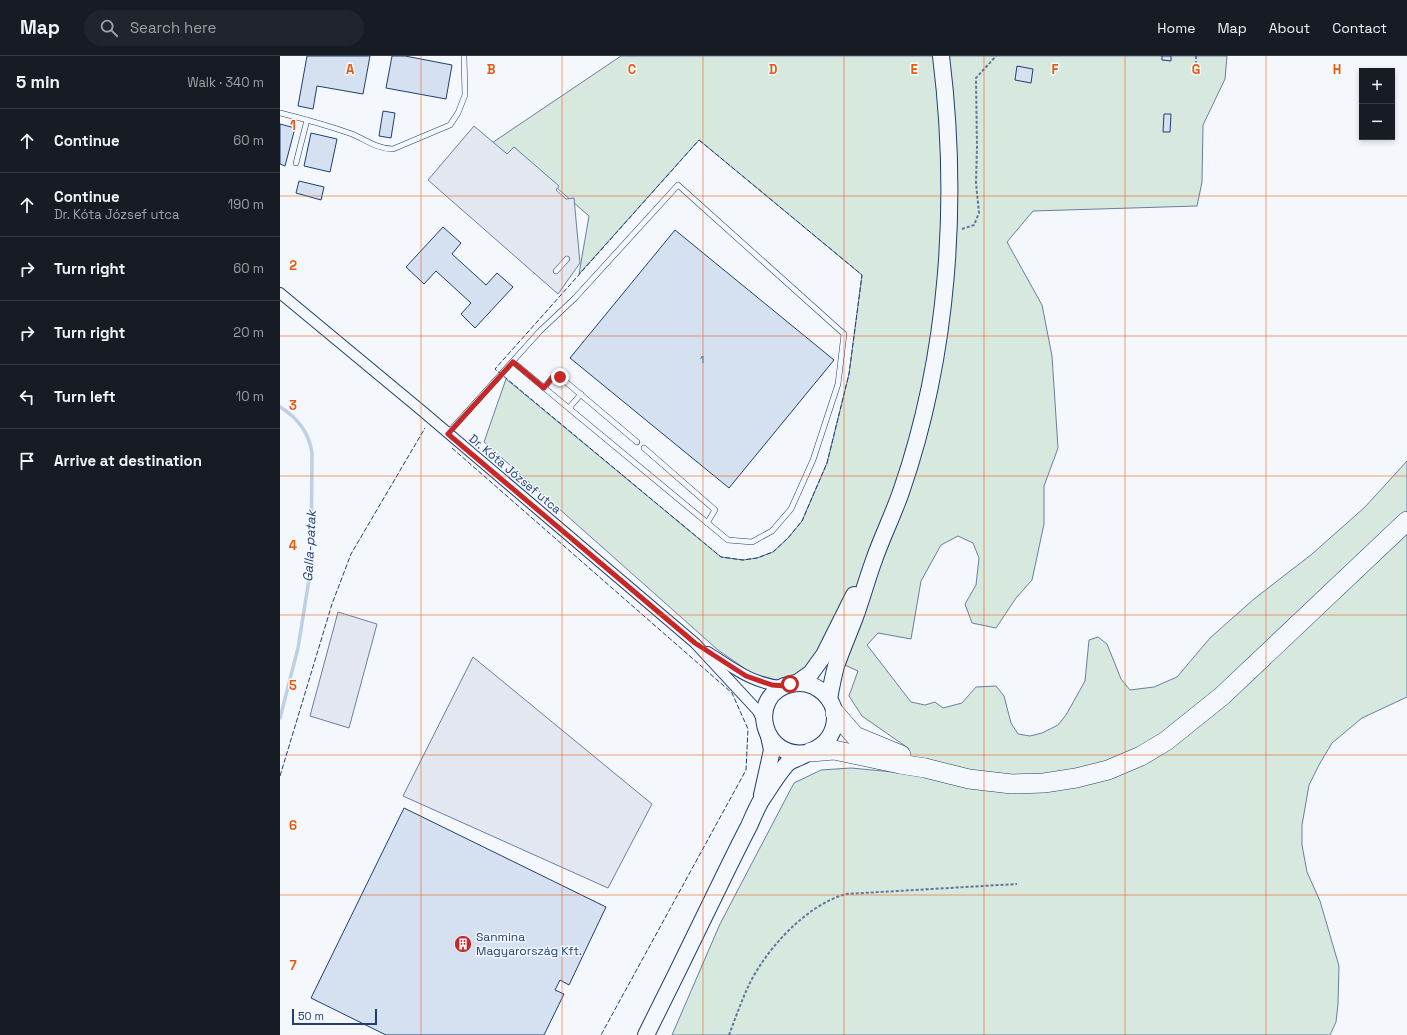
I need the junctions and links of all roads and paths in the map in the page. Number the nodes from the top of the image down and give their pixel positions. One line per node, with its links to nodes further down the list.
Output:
1 (464, 56): 7 (lane)
2 (940, 56): 9 (main road)
3 (996, 56): 9 (path)
4 (1196, 56): 5 (path)
5 (1196, 75)
6 (280, 113): 7 (lane)
7 (307, 120): 8 (lane)
8 (296, 163)
9 (949, 229): 22 (main road)
10 (566, 259): 11 (lane)
11 (556, 271)
12 (280, 293): 17 (street, Dr. Kóta József utca)
13 (513, 362): 14 (lane); 17 (lane); 21 (lane)
14 (544, 388): 15 (lane); 16 (lane)
15 (581, 394): 16 (lane); 18 (lane)
16 (569, 408): 21 (lane)
17 (448, 434): 23 (street, Dr. Kóta József utca)
18 (637, 442)
19 (644, 448): 21 (lane)
20 (1407, 521): 28 (highway)
21 (707, 523)
22 (874, 559): 24 (main road); 25 (main road)
23 (695, 643): 24 (street); 26 (street)
24 (791, 684): 25 (main road); 26 (main road)
25 (832, 706): 27 (main road); 28 (highway)
26 (767, 730): 27 (main road); 29 (main road)
27 (811, 752): 28 (highway); 29 (main road)
28 (925, 768)
29 (762, 800): 31 (main road)
30 (1017, 884): 32 (path)
31 (646, 1035)
32 (728, 1035)

